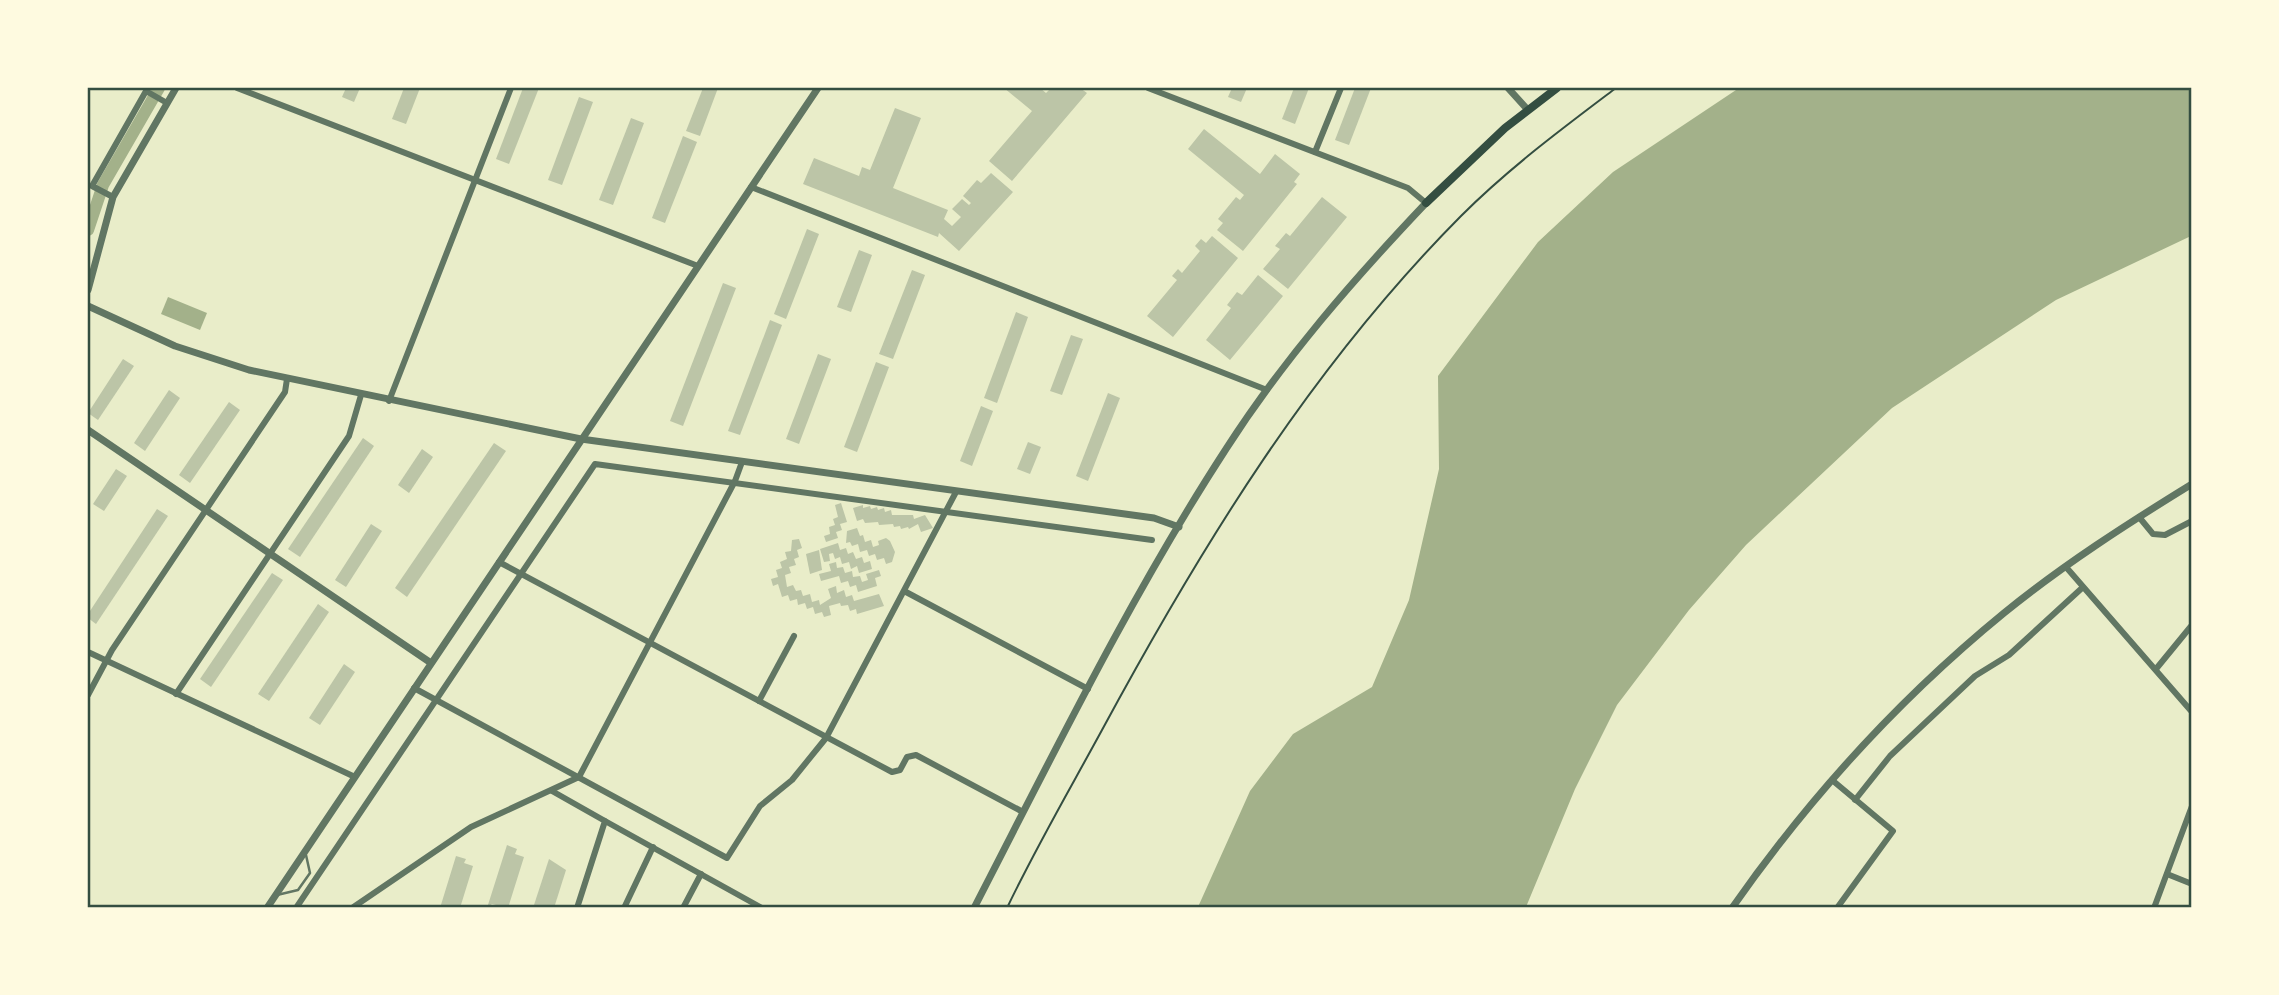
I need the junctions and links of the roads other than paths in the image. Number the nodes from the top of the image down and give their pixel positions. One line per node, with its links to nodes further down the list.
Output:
1 (176, 88): 9 (street)
2 (237, 88): 12 (street)
3 (511, 88): 12 (street)
4 (818, 88): 14 (street)
5 (1153, 88): 11 (street)
6 (1341, 88): 11 (street)
7 (1508, 88): 10 (street)
8 (1557, 88): 10 (main road)
9 (167, 103): 13 (street); 15 (street)
10 (1527, 109): 16 (main road)
11 (1315, 152): 16 (street)
12 (476, 180): 17 (street); 23 (street)
13 (91, 185): 15 (street)
14 (751, 187): 17 (street); 21 (street)
15 (113, 197): 18 (street)
16 (1426, 202): 21 (street)
17 (698, 266): 25 (street)
18 (88, 290)
19 (88, 306): 20 (street)
20 (287, 379): 22 (street); 30 (street)
21 (1267, 390): 34 (street)
22 (361, 395): 23 (street); 36 (street)
23 (389, 401): 25 (street)
24 (88, 430): 30 (street)
25 (581, 439): 26 (street); 37 (street)
26 (742, 462): 27 (street); 29 (street)
27 (735, 481): 31 (street); 39 (street); 44 (street)
28 (2192, 484): 32 (street)
29 (956, 492): 31 (street); 34 (street)
30 (206, 511): 36 (street); 46 (street)
31 (947, 513): 35 (street); 41 (street)
32 (2139, 517): 33 (street); 38 (street)
33 (2192, 521)
34 (1179, 527): 50 (street)
35 (1152, 540)
36 (270, 554): 47 (street); 51 (street)
37 (499, 562): 39 (street); 47 (street)
38 (2066, 567): 40 (street); 59 (street)
39 (522, 574): 44 (street); 53 (street)
40 (2082, 588): 48 (street); 61 (street)
41 (906, 592): 50 (street); 56 (street)
42 (2192, 625): 48 (street)
43 (794, 636): 54 (street)
44 (651, 643): 54 (street); 58 (street)
45 (88, 652): 46 (street)
46 (107, 662): 51 (street); 52 (street)
47 (431, 663): 49 (street)
48 (2156, 669): 55 (street)
49 (414, 688): 53 (street); 57 (street)
50 (1088, 689): 63 (street)
51 (176, 694): 57 (street)
52 (88, 695)
53 (436, 701): 58 (street); 73 (street)
54 (759, 701): 56 (street)
55 (2192, 712)
56 (826, 738): 58 (street); 63 (street)
57 (355, 776): 66 (street)
58 (579, 777): 60 (street)
59 (1832, 780): 61 (street); 81 (street)
60 (552, 792): 64 (street); 74 (street)
61 (1856, 800): 82 (street)
62 (2192, 806): 68 (street)
63 (1023, 811): 80 (street)
64 (605, 821): 65 (street); 75 (street)
65 (653, 847): 67 (street); 76 (street)
66 (305, 852): 70 (street); 70 (lane)
67 (701, 874): 71 (street); 77 (street)
68 (2167, 874): 69 (street); 83 (street)
69 (2192, 884)
70 (276, 895): 72 (street)
71 (745, 898): 78 (street); 79 (street)
72 (267, 908)
73 (296, 908)
74 (352, 908)
75 (577, 908)
76 (624, 908)
77 (683, 908)
78 (740, 908)
79 (762, 908)
80 (974, 908)
81 (1731, 908)
82 (1837, 908)
83 (2154, 908)

